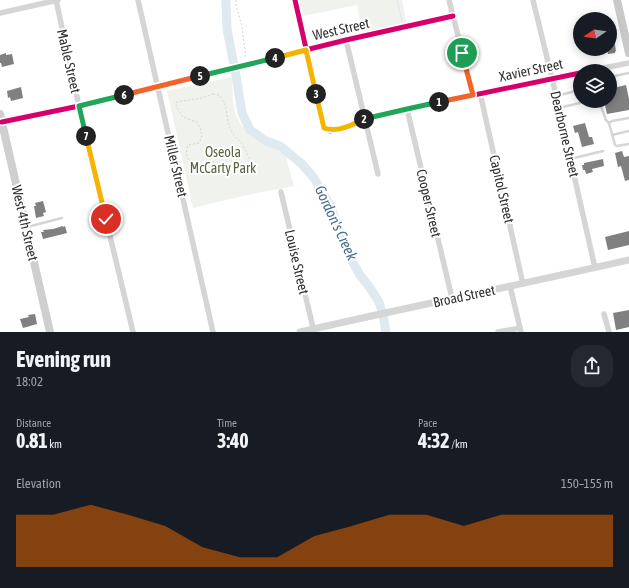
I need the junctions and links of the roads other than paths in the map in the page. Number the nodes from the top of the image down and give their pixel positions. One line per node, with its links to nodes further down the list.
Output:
1 (56, 0): 7 (street); 24 (street, Mable Street)
2 (138, 0): 18 (street, Miller Street)
3 (295, 0): 10 (street)
4 (449, 0): 8 (street)
5 (533, 0): 17 (street, Dearborne Street)
6 (617, 0): 11 (main road)
7 (0, 14)
8 (453, 16): 9 (street, West Street); 21 (street)
9 (346, 40): 10 (street, West Street); 29 (street)
10 (306, 50): 18 (street, West Street); 29 (street, Xavier Street)
11 (629, 53)
12 (629, 63): 13 (street)
13 (617, 65)
14 (629, 73): 16 (lane)
15 (573, 74): 17 (street, Xavier Street)
16 (617, 76)
17 (552, 78): 20 (street, Xavier Street); 22 (street, Dearborne Street)
18 (158, 86): 24 (street, West Street); 51 (street, Miller Street)
19 (573, 92): 22 (lane)
20 (480, 93): 21 (street, Xavier Street); 43 (street, Capitol Street)
21 (473, 95): 27 (street, Xavier Street)
22 (556, 96): 25 (street, Dearborne Street)
23 (573, 105): 25 (lane)
24 (79, 106): 31 (street, West Street); 50 (street, Mable Street)
25 (559, 108): 36 (street, Dearborne Street)
26 (602, 108): 30 (lane)
27 (407, 109): 29 (street, Xavier Street); 45 (street, Cooper Street)
28 (629, 118): 30 (lane)
29 (365, 119): 37 (street)
30 (611, 122): 33 (lane)
31 (1, 123): 40 (main road, West 4th Street)
32 (629, 131): 33 (lane)
33 (612, 135): 34 (lane)
34 (629, 144)
35 (603, 151): 36 (lane)
36 (570, 159): 42 (street, Dearborne Street)
37 (378, 174)
38 (281, 192): 47 (street, Louise Street)
39 (62, 218): 40 (lane)
40 (26, 227): 49 (main road, West 4th Street)
41 (629, 260): 42 (street, Broad Street)
42 (595, 268): 43 (street, Broad Street)
43 (523, 284): 44 (street, Broad Street)
44 (510, 286): 45 (street, Broad Street); 48 (street)
45 (452, 298): 47 (street, Broad Street)
46 (604, 314): 54 (street)
47 (313, 330): 52 (street, Broad Street)
48 (520, 330): 53 (street)
49 (50, 332)
50 (133, 332)
51 (213, 332)
52 (300, 332)
53 (498, 332)
54 (609, 332)

